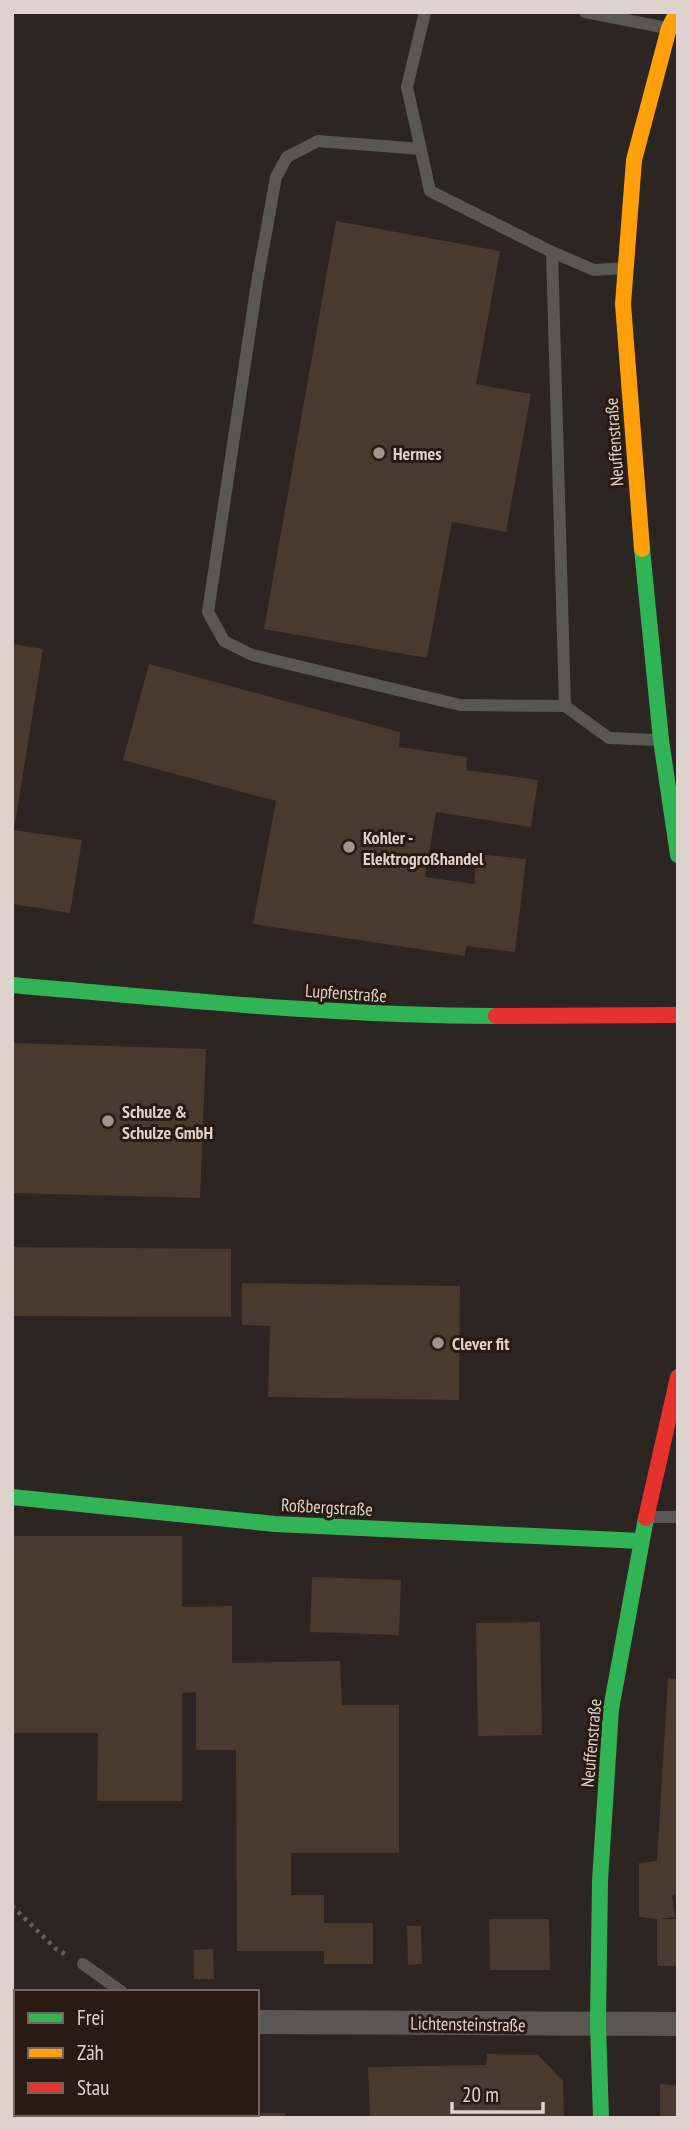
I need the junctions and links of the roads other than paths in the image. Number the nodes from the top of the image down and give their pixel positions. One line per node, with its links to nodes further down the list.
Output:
1 (425, 12): 5 (lane)
2 (584, 12): 4 (lane)
3 (677, 12): 4 (street, Neuffenstraße)
4 (669, 28): 7 (street, Neuffenstraße)
5 (421, 149): 6 (lane); 8 (lane)
6 (552, 252): 7 (lane); 8 (lane)
7 (625, 267): 9 (street, Neuffenstraße)
8 (565, 706): 9 (lane)
9 (661, 740): 10 (street, Neuffenstraße)
10 (678, 855)
11 (12, 985): 12 (street, Lupfenstraße)
12 (678, 1015)
13 (678, 1377): 15 (street, Neuffenstraße)
14 (12, 1497): 17 (street, Roßbergstraße)
15 (646, 1517): 16 (lane); 17 (street, Neuffenstraße)
16 (678, 1517)
17 (641, 1541): 22 (street, Neuffenstraße)
18 (83, 1964): 19 (lane)
19 (119, 1990)
20 (259, 2022): 22 (street, Lichtensteinstraße)
21 (678, 2024): 22 (street, Lichtensteinstraße)
22 (598, 2025): 23 (street, Neuffenstraße)
23 (601, 2118)

